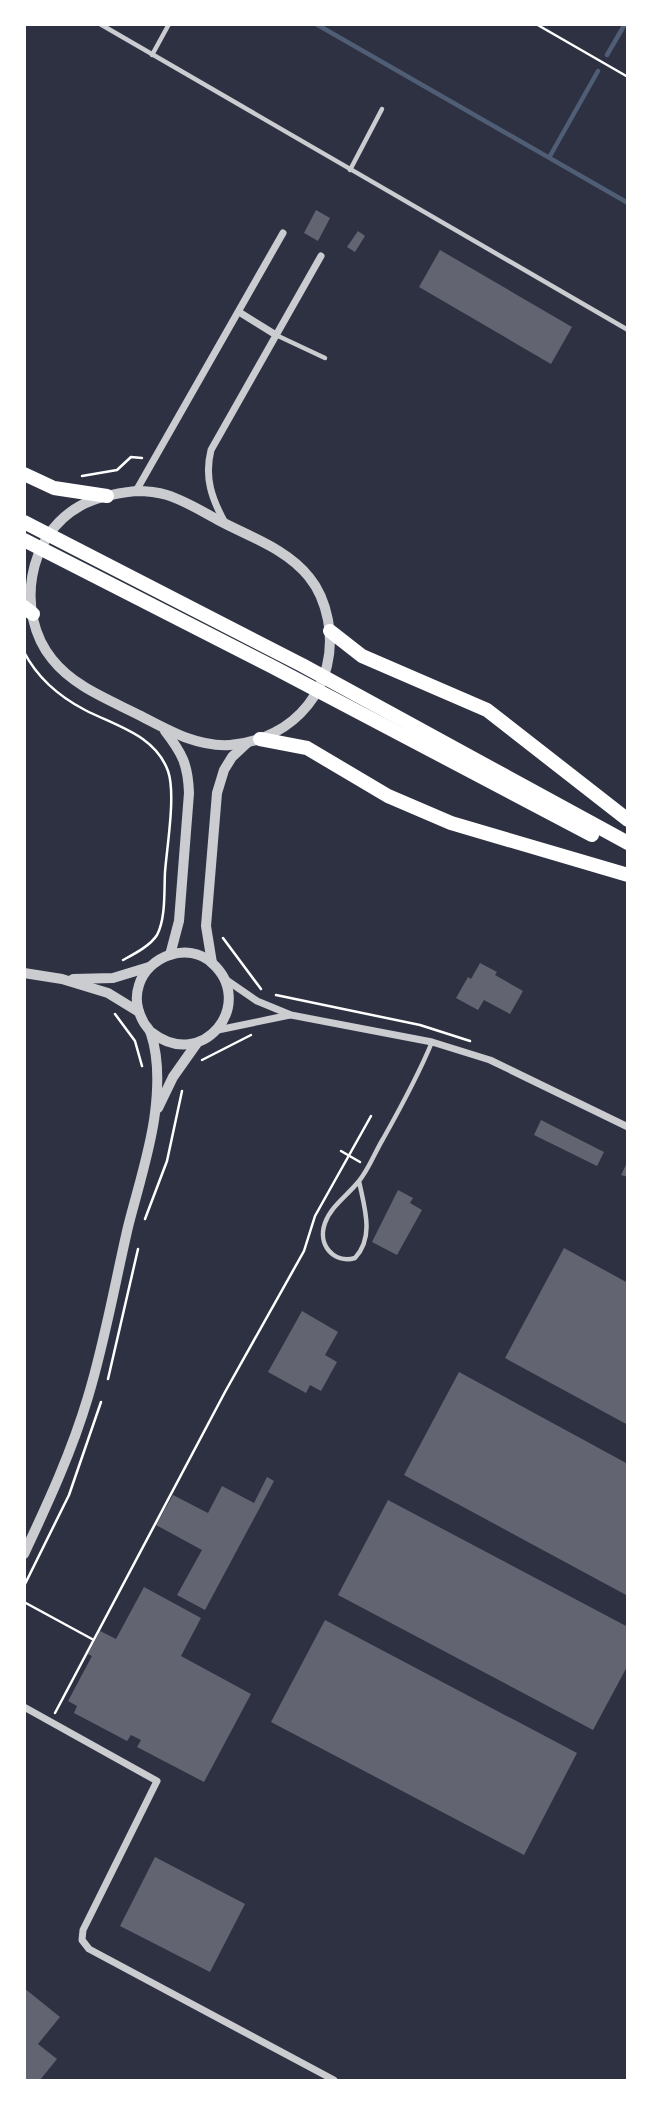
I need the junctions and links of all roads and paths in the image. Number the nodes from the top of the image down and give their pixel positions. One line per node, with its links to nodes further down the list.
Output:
1 (100, 24): 4 (lane)
2 (169, 24): 4 (lane)
3 (536, 24): 5 (path)
4 (152, 55): 7 (lane)
5 (628, 77)
6 (382, 109): 7 (lane)
7 (350, 170): 11 (lane)
8 (283, 233): 10 (street)
9 (321, 256): 12 (street)
10 (239, 312): 12 (street); 14 (street)
11 (628, 330)
12 (276, 335): 13 (lane); 20 (street)
13 (325, 358)
14 (152, 461): 16 (path); 17 (street)
15 (24, 474): 18 (highway)
16 (72, 477)
17 (136, 491): 18 (street); 20 (street)
18 (107, 496): 22 (street)
19 (24, 522): 25 (highway)
20 (225, 524): 23 (street)
21 (24, 540): 25 (highway)
22 (29, 610): 26 (street)
23 (330, 631): 27 (street); 28 (highway)
24 (24, 652): 37 (path)
25 (389, 719): 29 (highway); 30 (highway)
26 (161, 726): 27 (street); 33 (street)
27 (254, 741): 31 (highway); 32 (street)
28 (628, 820)
29 (628, 843)
30 (628, 853)
31 (628, 875)
32 (207, 911): 34 (street); 40 (path)
33 (170, 954): 34 (street); 35 (street)
34 (212, 963): 38 (street)
35 (149, 967): 37 (street); 41 (street)
36 (24, 973): 39 (street)
37 (113, 978): 39 (street)
38 (224, 978): 42 (street); 43 (street)
39 (62, 979): 41 (street)
40 (265, 994)
41 (139, 1012): 44 (street)
42 (290, 1015): 43 (street); 47 (street)
43 (218, 1030): 46 (street)
44 (151, 1031): 46 (street); 49 (street)
45 (251, 1037): 48 (path)
46 (197, 1042): 49 (street)
47 (432, 1042): 51 (street); 54 (lane)
48 (215, 1052)
49 (155, 1114): 56 (street)
50 (370, 1116): 53 (path)
51 (628, 1127)
52 (341, 1152): 53 (path)
53 (349, 1155): 54 (path); 58 (path)
54 (368, 1166): 55 (lane)
55 (359, 1181): 55 (lane)
56 (24, 1554)
57 (24, 1602): 58 (path)
58 (94, 1639): 60 (path)
59 (24, 1707): 60 (street)
60 (50, 1721): 61 (street)
61 (334, 2081)

